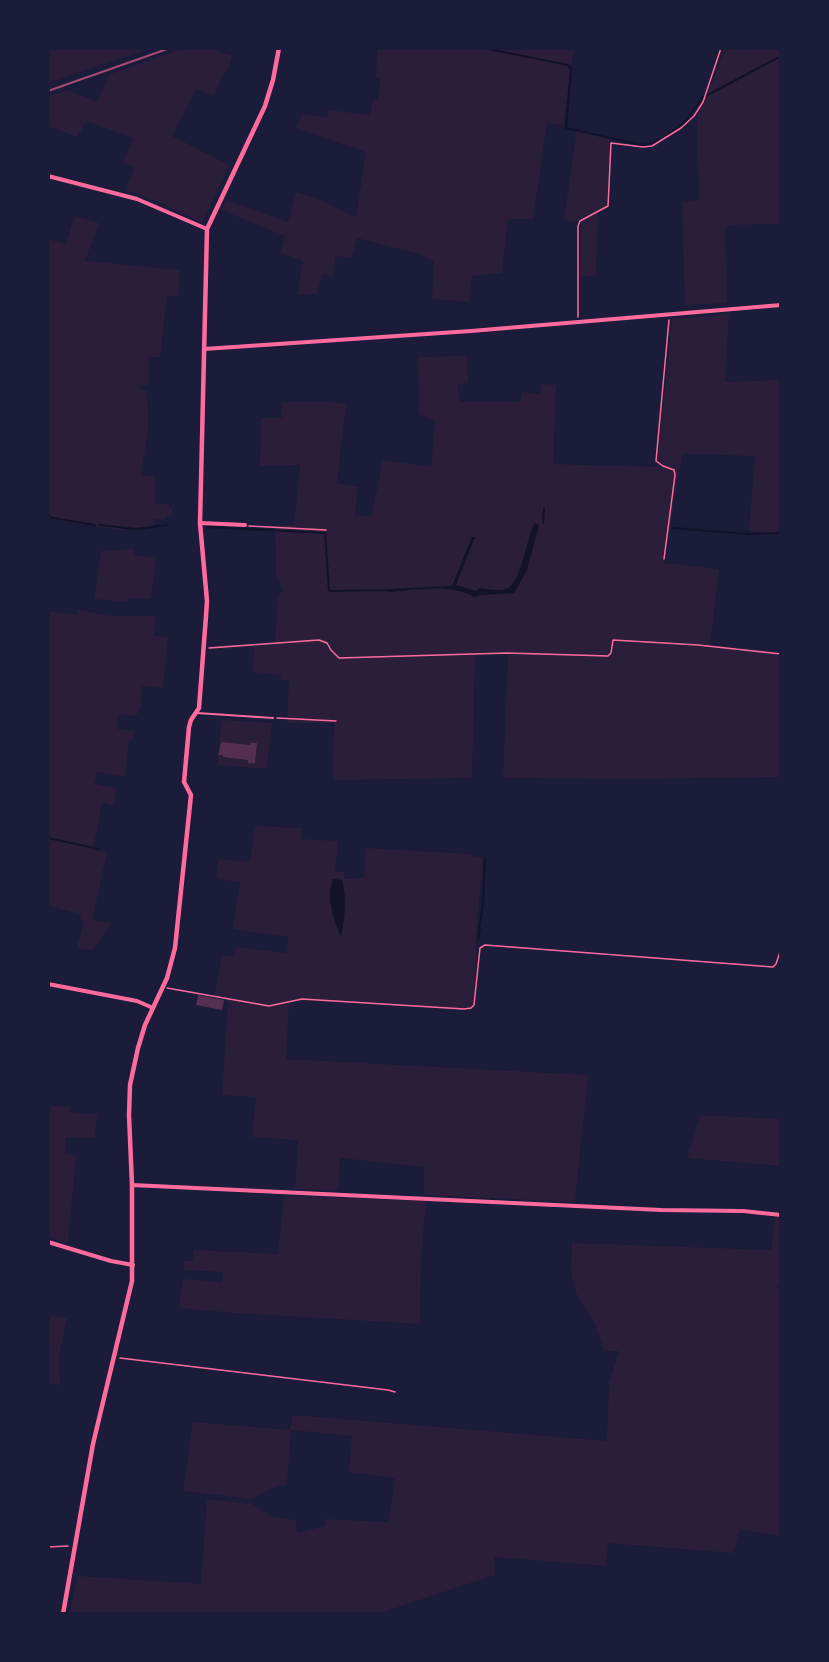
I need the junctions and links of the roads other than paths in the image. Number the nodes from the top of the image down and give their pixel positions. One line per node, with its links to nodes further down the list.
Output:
1 (279, 48): 3 (street)
2 (48, 176): 3 (street)
3 (207, 229): 5 (street)
4 (781, 305): 5 (street)
5 (203, 349): 6 (street)
6 (200, 524): 7 (street); 8 (street)
7 (245, 525)
8 (197, 712): 9 (lane); 11 (street)
9 (273, 718)
10 (48, 984): 11 (street)
11 (153, 1008): 12 (street)
12 (132, 1185): 13 (street); 15 (street)
13 (781, 1215)
14 (48, 1242): 15 (street)
15 (133, 1265): 16 (street)
16 (63, 1614)

